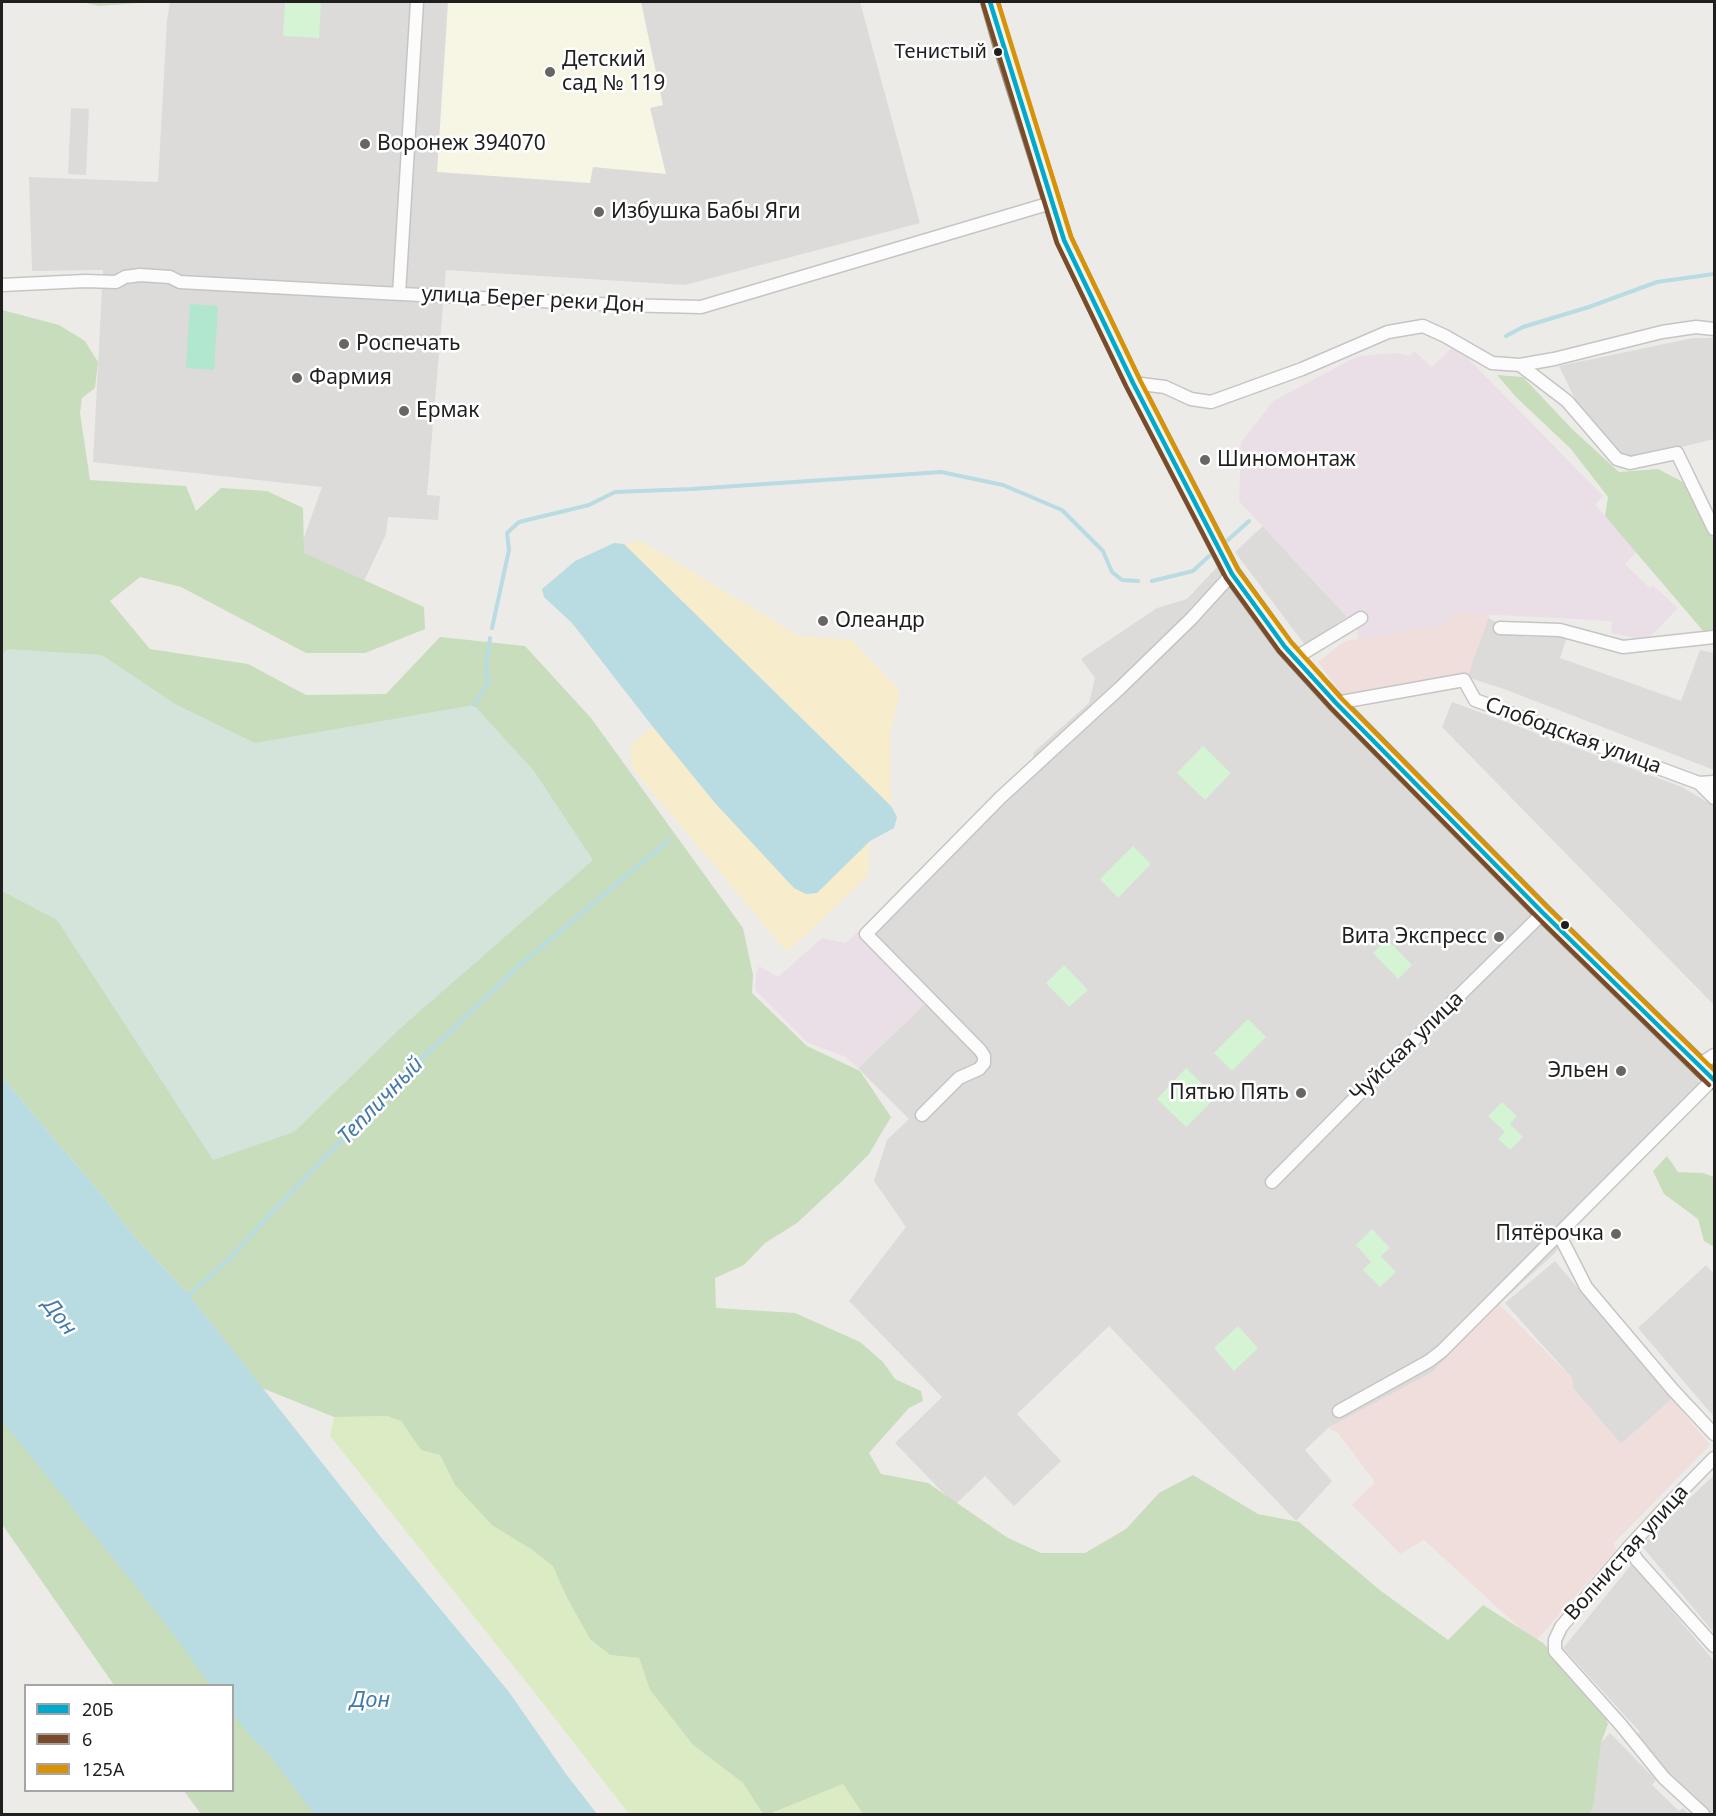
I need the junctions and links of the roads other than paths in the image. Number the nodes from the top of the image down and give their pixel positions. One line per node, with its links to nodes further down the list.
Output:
1 (417, 2): 5 (street)
2 (990, 2): 3 (street)
3 (1051, 202): 5 (street, улица Берег реки Дон); 8 (street)
4 (2, 285): 5 (street, улица Берег реки Дон)
5 (399, 294)
6 (1714, 329): 7 (street)
7 (1520, 364): 8 (street); 9 (street)
8 (1133, 383): 10 (street)
9 (1714, 529)
10 (1232, 574): 14 (street); 23 (street)
11 (1361, 618): 14 (street)
12 (1500, 628): 13 (street)
13 (1714, 638)
14 (1294, 658): 15 (street)
15 (1336, 703): 17 (street, Слободская улица); 19 (street)
16 (1714, 782): 17 (street, Слободская улица)
17 (1699, 783): 18 (street)
18 (1714, 798)
19 (1544, 913): 21 (street); 24 (street, Чуйская улица)
20 (1714, 1055): 21 (street)
21 (1699, 1065): 22 (street)
22 (1714, 1080): 25 (street)
23 (922, 1115)
24 (1272, 1182)
25 (1559, 1234): 26 (street); 27 (street)
26 (1339, 1411)
27 (1714, 1434)
28 (1714, 1458): 29 (street, Волнистая улица)
29 (1629, 1547): 30 (street); 31 (street, Волнистая улица)
30 (1714, 1646)
31 (1703, 1815)

